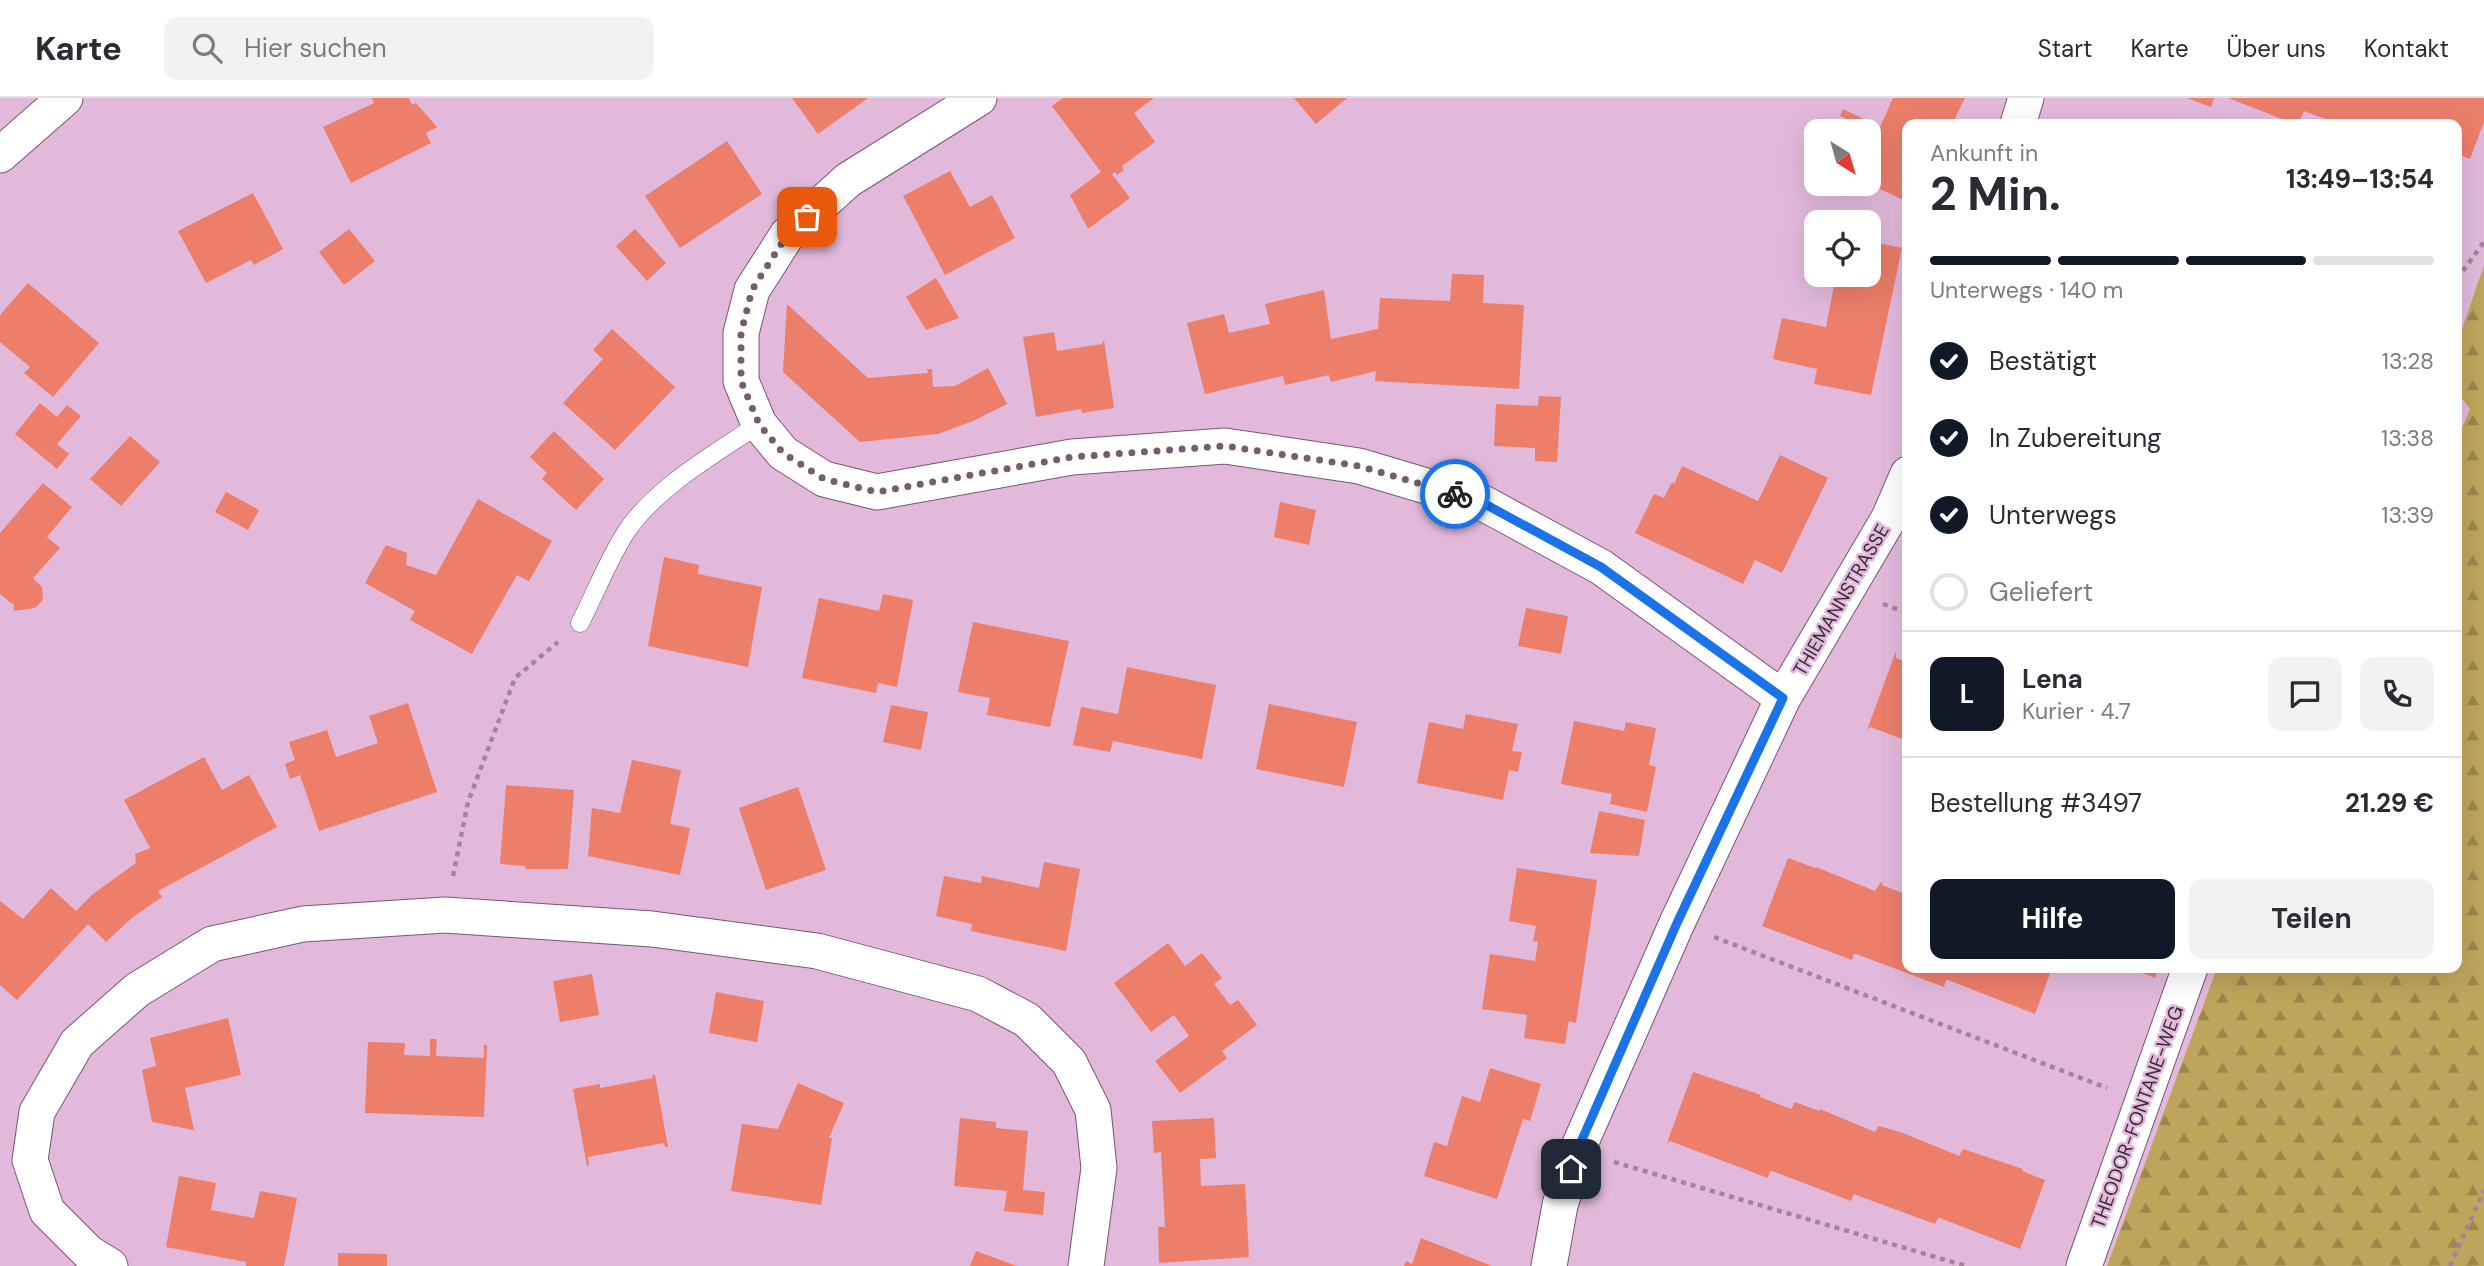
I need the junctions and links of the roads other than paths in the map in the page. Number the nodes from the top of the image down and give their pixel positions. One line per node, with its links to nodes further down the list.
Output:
1 (65, 98): 3 (street)
2 (979, 98): 4 (street)
3 (0, 155)
4 (759, 424): 6 (lane); 7 (street)
5 (1902, 488): 7 (street, THIEMANNSTRASSE)
6 (580, 623)
7 (1783, 698): 11 (street, THIEMANNSTRASSE)
8 (2188, 973): 12 (street, THEODOR-FONTANE-WEG)
9 (110, 1266): 10 (street)
10 (1086, 1266)
11 (1549, 1266)
12 (2084, 1266)

